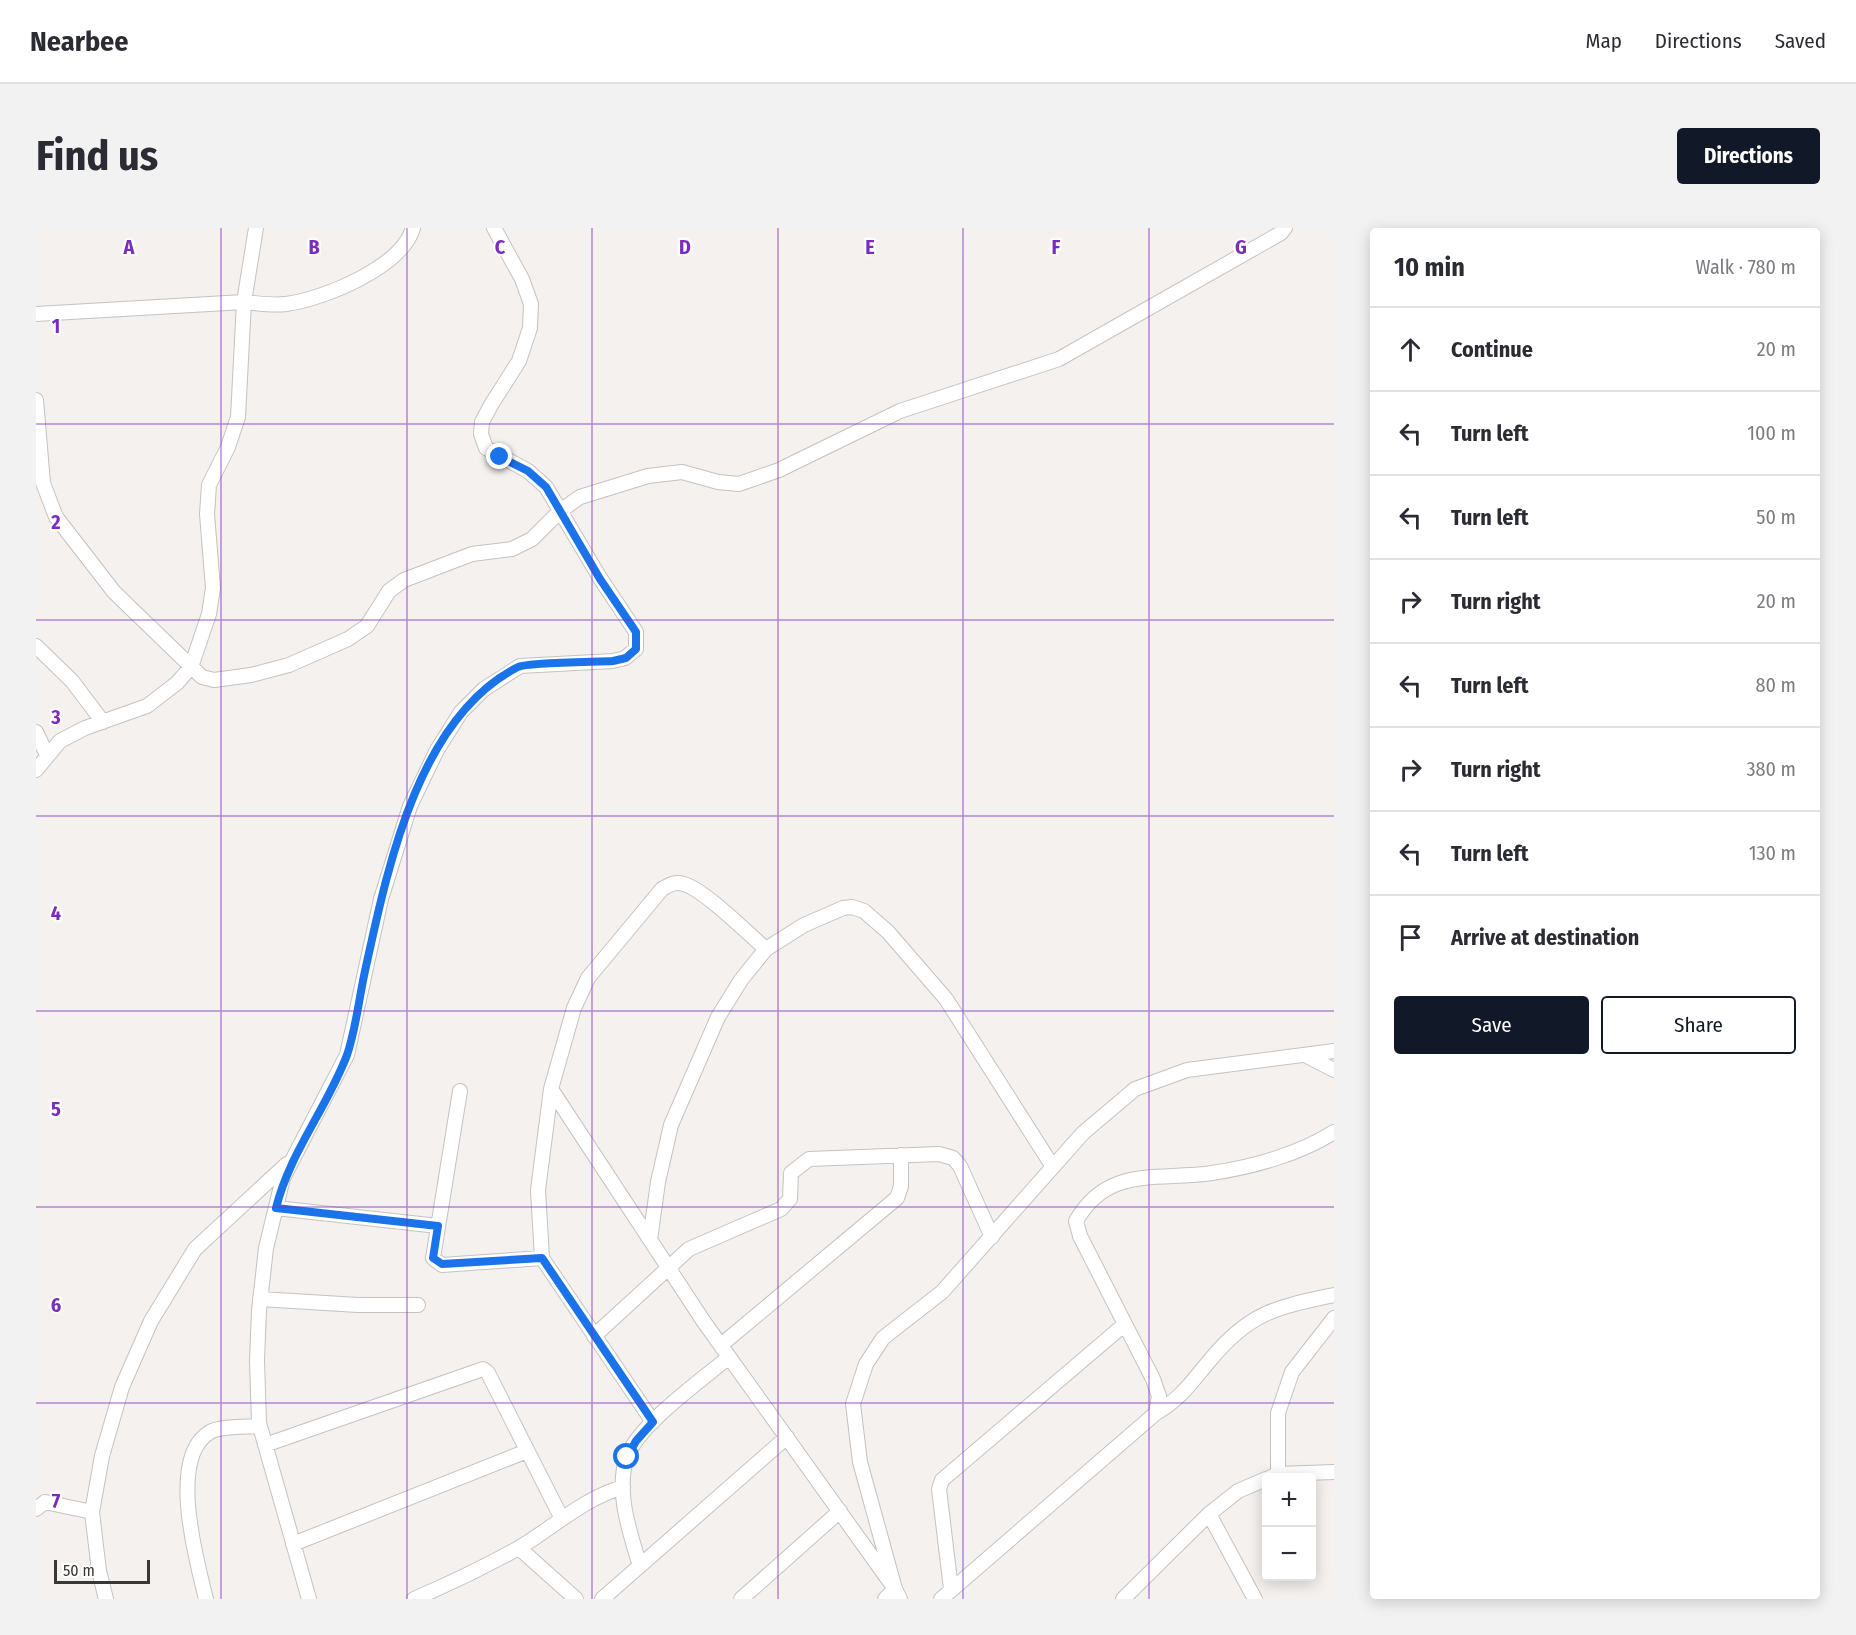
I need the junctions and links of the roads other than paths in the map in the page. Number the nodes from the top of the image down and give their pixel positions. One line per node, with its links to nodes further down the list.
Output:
1 (256, 228): 5 (street)
2 (413, 228): 5 (street)
3 (494, 228): 8 (street)
4 (1285, 228): 8 (street)
5 (244, 302): 6 (street); 10 (street)
6 (36, 314)
7 (36, 400): 10 (street)
8 (561, 510): 10 (street); 23 (street)
9 (36, 646): 11 (street)
10 (191, 667): 11 (street)
11 (103, 722): 13 (street)
12 (36, 732): 13 (street)
13 (47, 755): 14 (street)
14 (36, 770)
15 (766, 949): 19 (street); 24 (street); 28 (street)
16 (1334, 1051): 17 (street)
17 (1305, 1055): 18 (street); 24 (street)
18 (1334, 1070)
19 (551, 1089): 28 (street); 29 (street)
20 (460, 1091): 26 (street)
21 (1334, 1132): 35 (street)
22 (901, 1155): 27 (street); 30 (street); 37 (street)
23 (294, 1158): 25 (street); 52 (street)
24 (1053, 1167): 27 (street)
25 (276, 1208): 26 (street); 32 (street)
26 (438, 1226): 29 (street)
27 (992, 1237): 59 (street)
28 (650, 1240): 30 (street)
29 (542, 1258): 36 (street)
30 (668, 1268): 36 (street); 37 (street)
31 (1334, 1295): 39 (street)
32 (260, 1299): 33 (street); 41 (street)
33 (418, 1305)
34 (1334, 1318): 46 (street)
35 (1125, 1324): 39 (street); 58 (street)
36 (594, 1336): 40 (street)
37 (721, 1345): 38 (street)
38 (729, 1357): 40 (street); 42 (street)
39 (1156, 1413): 58 (street)
40 (653, 1422): 49 (street)
41 (260, 1425): 43 (street); 61 (street)
42 (787, 1437): 51 (street); 57 (street)
43 (265, 1445): 44 (street); 55 (street)
44 (527, 1450): 54 (street); 55 (street)
45 (1334, 1472): 47 (street)
46 (1272, 1473)
47 (1316, 1473)
48 (1262, 1481): 53 (street)
49 (623, 1487): 54 (street); 57 (street)
50 (36, 1509): 52 (street)
51 (840, 1511): 59 (street); 66 (street)
52 (92, 1512): 60 (street)
53 (1209, 1514): 67 (street); 68 (street)
54 (561, 1517): 56 (street)
55 (293, 1544): 62 (street)
56 (519, 1548): 63 (street); 64 (street)
57 (640, 1566): 65 (street)
58 (946, 1594)
59 (893, 1596)
60 (106, 1599)
61 (206, 1599)
62 (309, 1599)
63 (414, 1599)
64 (576, 1599)
65 (602, 1599)
66 (741, 1599)
67 (1123, 1599)
68 (1255, 1599)

